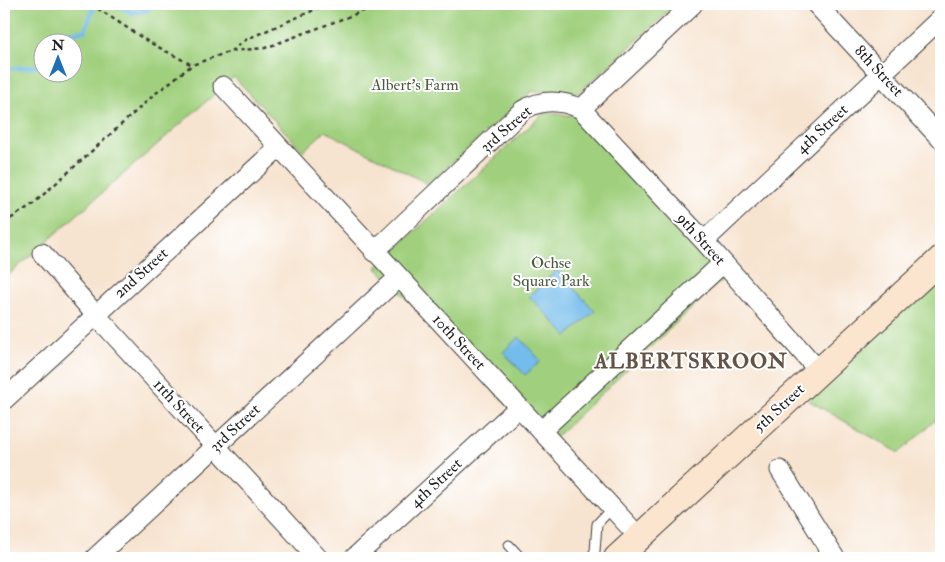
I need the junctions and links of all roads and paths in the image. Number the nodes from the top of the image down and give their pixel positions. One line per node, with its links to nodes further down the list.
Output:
1 (91, 4): 8 (path)
2 (328, 4): 7 (path)
3 (390, 4): 7 (path)
4 (693, 4): 11 (street)
5 (816, 4): 9 (street, 8th Street)
6 (941, 18): 9 (street, 4th Street)
7 (231, 51): 8 (path)
8 (192, 65): 14 (path)
9 (881, 74): 12 (street, 8th Street); 15 (street, 4th Street)
10 (223, 86): 13 (street, 10th Street)
11 (581, 109): 15 (street, 9th Street); 16 (street, 3rd Street)
12 (941, 139)
13 (279, 147): 16 (street, 10th Street); 21 (street, 2nd Street)
14 (4, 224)
15 (704, 241): 19 (street, 9th Street)
16 (374, 252): 20 (street, 10th Street)
17 (42, 253): 21 (street, 11th Street)
18 (941, 259): 22 (main road, 5th Street)
19 (723, 263): 22 (street, 9th Street); 25 (street)
20 (399, 278): 24 (street, 10th Street); 26 (street, 3rd Street)
21 (95, 314): 23 (street, 2nd Street); 26 (street, 11th Street)
22 (819, 371): 30 (main road, 5th Street)
23 (4, 400)
24 (519, 407): 25 (street, 10th Street); 33 (street, 4th Street)
25 (541, 431): 28 (street, 10th Street)
26 (216, 446): 31 (street, 3rd Street); 32 (street, 11th Street)
27 (780, 470): 36 (street)
28 (612, 508): 30 (street, 10th Street); 35 (lane)
29 (508, 546): 34 (lane)
30 (630, 550)
31 (94, 558)
32 (318, 558)
33 (354, 558)
34 (520, 558)
35 (591, 558)
36 (835, 558)

